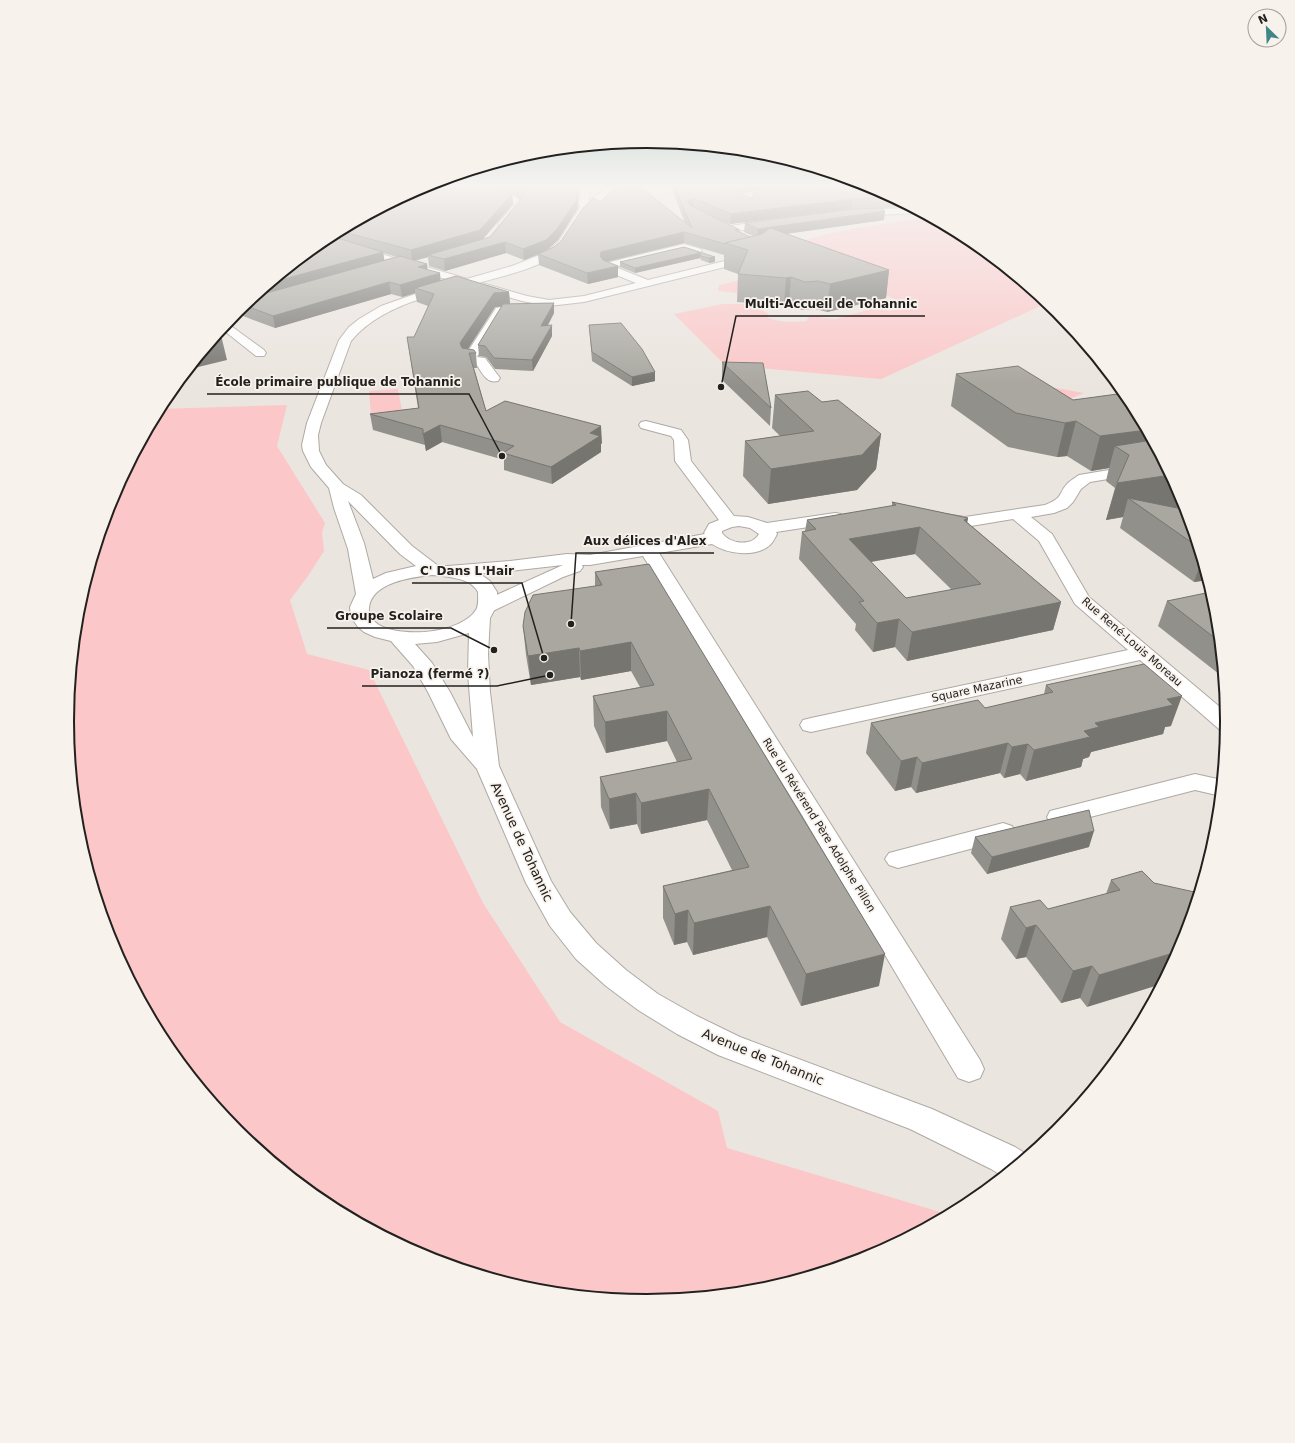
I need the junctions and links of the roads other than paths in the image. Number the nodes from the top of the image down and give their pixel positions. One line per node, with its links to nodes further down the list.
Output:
1 (357, 250): 8 (street)
2 (556, 250): 11 (street)
3 (670, 250): 12 (street)
4 (694, 250): 7 (street)
5 (763, 252): 7 (street)
6 (430, 261): 9 (street)
7 (730, 262): 12 (street)
8 (400, 263): 9 (street); 10 (street)
9 (412, 266): 11 (street)
10 (377, 269)
11 (468, 282): 13 (street); 19 (street)
12 (646, 284): 13 (street)
13 (566, 302): 16 (street)
14 (229, 329): 15 (street)
15 (260, 353)
16 (493, 378)
17 (646, 425): 23 (street)
18 (1161, 466): 21 (street)
19 (337, 487): 28 (street); 29 (street)
20 (924, 514): 21 (street)
21 (1017, 514): 32 (street, Rue René-Louis Moreau)
22 (852, 516): 24 (street)
23 (729, 522): 24 (street); 25 (street)
24 (765, 529): 25 (street)
25 (715, 538): 26 (street)
26 (648, 550): 27 (street); 38 (street, Rue du Révérend Père Adolphe Pillon)
27 (590, 560): 28 (street); 30 (street)
28 (440, 570): 29 (street); 30 (street, Avenue de Tohannic)
29 (365, 594): 31 (street)
30 (484, 611): 31 (street); 35 (street, Avenue de Tohannic)
31 (398, 637): 35 (street, Avenue de Tohannic)
32 (1143, 653): 33 (street, Rue René-Louis Moreau); 34 (street, Square Mazarine)
33 (1221, 719)
34 (811, 725)
35 (487, 766): 39 (street, Avenue de Tohannic)
36 (1217, 787): 37 (street)
37 (898, 859)
38 (969, 1069)
39 (1012, 1164)

